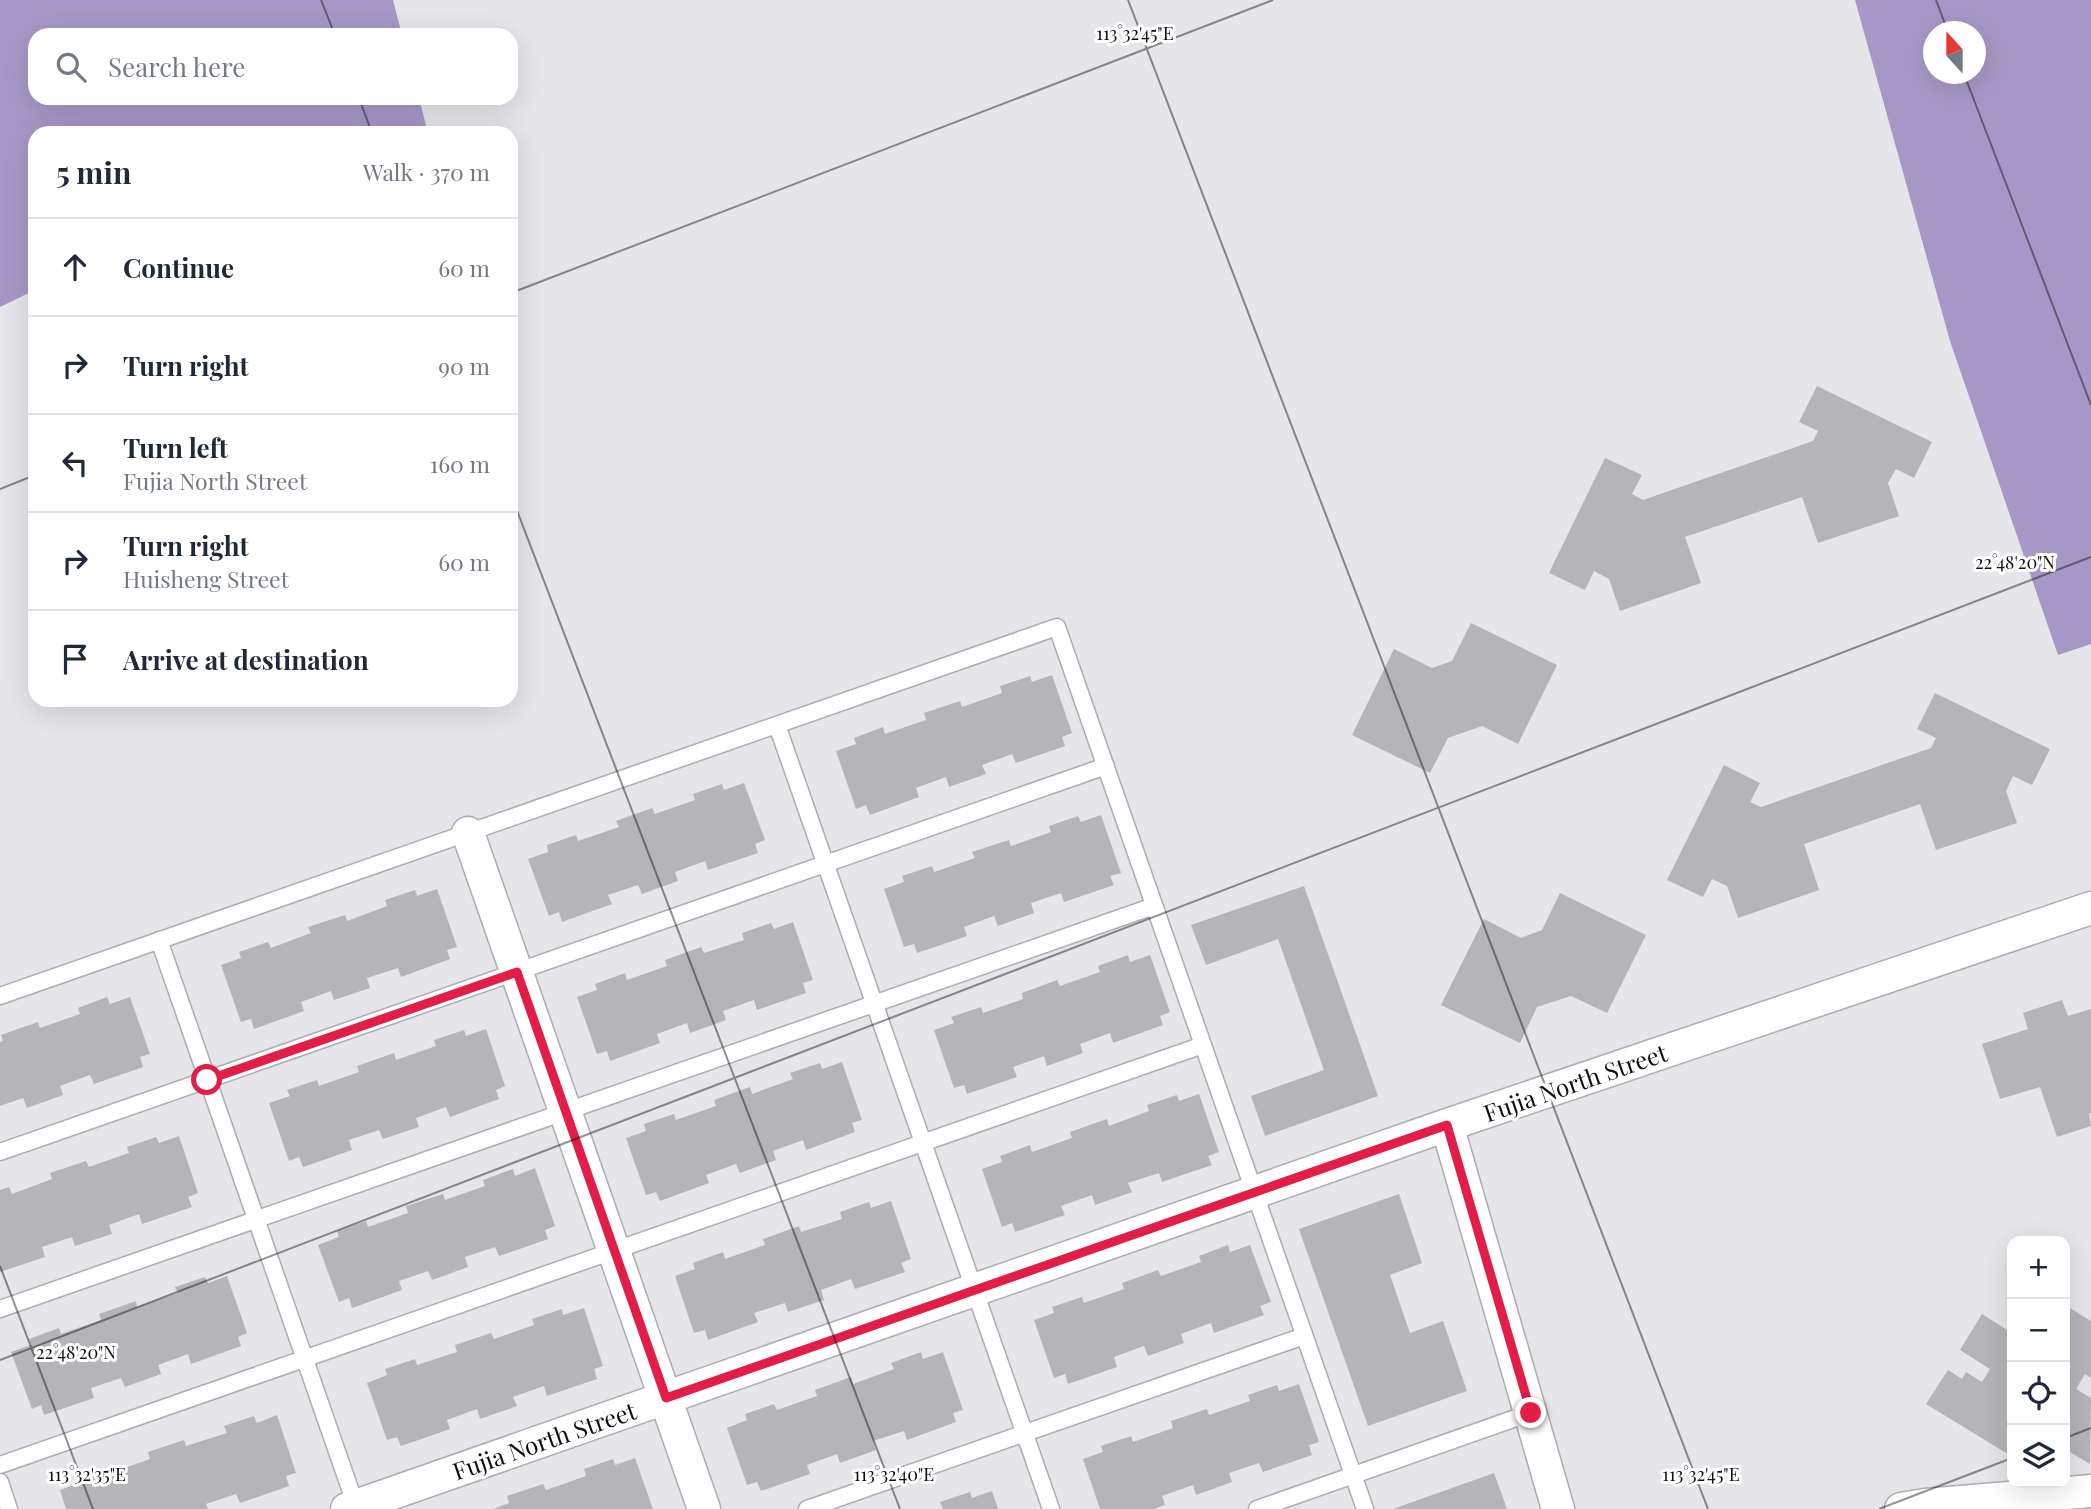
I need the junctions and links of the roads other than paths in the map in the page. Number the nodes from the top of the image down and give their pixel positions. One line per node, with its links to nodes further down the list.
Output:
1 (778, 725): 2 (lane); 3 (lane); 4 (lane)
2 (1106, 766): 4 (lane); 5 (lane)
3 (468, 833): 7 (lane); 8 (street)
4 (826, 863): 8 (lane); 10 (lane)
5 (1154, 905): 10 (lane); 11 (lane)
6 (2091, 908): 14 (street, Fujia North Street)
7 (159, 940): 9 (lane); 12 (lane)
8 (517, 972): 12 (lane); 13 (street)
9 (0, 996)
10 (875, 1003): 13 (lane); 15 (lane)
11 (1203, 1045): 15 (lane); 17 (lane)
12 (207, 1080): 16 (lane); 18 (lane)
13 (566, 1111): 18 (lane); 19 (street)
14 (1447, 1125): 17 (street, Fujia North Street); 25 (street)
15 (923, 1142): 19 (lane); 20 (lane)
16 (0, 1152)
17 (1255, 1192): 20 (street, Fujia North Street); 22 (lane)
18 (256, 1220): 21 (lane); 23 (lane)
19 (614, 1250): 23 (lane); 24 (street)
20 (975, 1290): 24 (street, Fujia North Street); 26 (lane)
21 (0, 1309)
22 (1304, 1336): 26 (lane); 28 (lane)
23 (304, 1359): 27 (lane); 31 (lane)
24 (666, 1398): 31 (street, Fujia North Street); 33 (street)
25 (1531, 1413): 28 (lane); 38 (street)
26 (1025, 1433): 34 (lane); 35 (lane)
27 (0, 1465)
28 (1353, 1475): 36 (lane); 37 (lane)
29 (0, 1482): 32 (lane)
30 (2091, 1492): 39 (street)
31 (354, 1508)
32 (9, 1509)
33 (704, 1509)
34 (807, 1509)
35 (1051, 1509)
36 (1257, 1509)
37 (1365, 1509)
38 (1558, 1509)
39 (1901, 1509)

